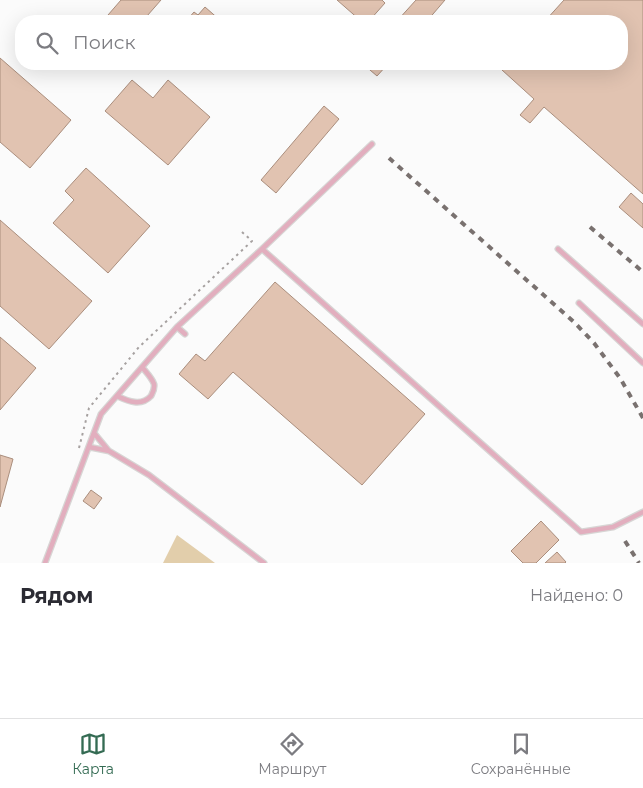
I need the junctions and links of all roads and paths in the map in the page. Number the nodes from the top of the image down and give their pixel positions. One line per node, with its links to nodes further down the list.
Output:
1 (372, 144): 2 (lane)
2 (262, 249): 6 (lane); 14 (lane)
3 (558, 249): 5 (lane)
4 (579, 303): 8 (lane)
5 (643, 324)
6 (177, 327): 7 (lane); 9 (lane)
7 (185, 334)
8 (643, 364)
9 (142, 367): 10 (lane); 10 (lane)
10 (117, 396): 11 (lane)
11 (94, 433): 12 (lane); 13 (lane)
12 (89, 447): 13 (lane); 15 (lane)
13 (109, 451): 16 (lane)
14 (643, 512)
15 (45, 563)
16 (264, 563)

